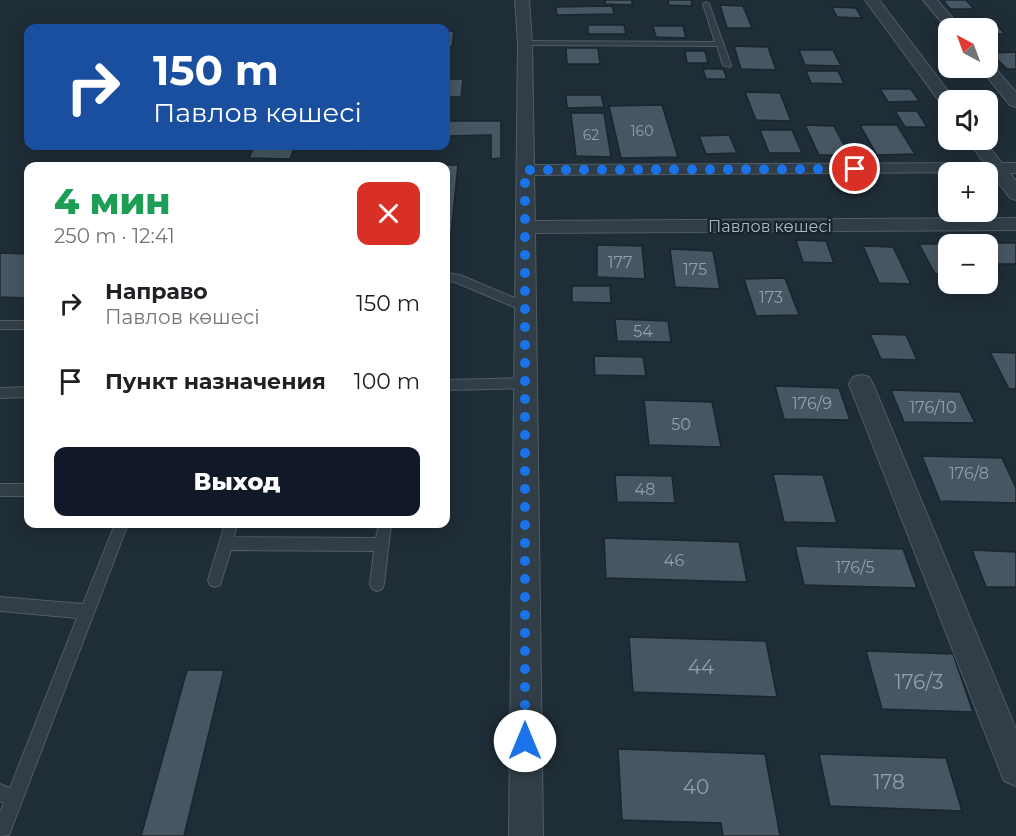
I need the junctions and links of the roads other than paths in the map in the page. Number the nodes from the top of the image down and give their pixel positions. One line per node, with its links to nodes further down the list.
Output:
1 (522, 0): 6 (street)
2 (872, 0): 10 (street)
3 (930, 0): 5 (street)
4 (706, 4): 7 (lane)
5 (945, 18)
6 (525, 44): 7 (lane); 16 (street)
7 (720, 44): 8 (lane)
8 (727, 65)
9 (996, 78): 11 (street)
10 (939, 90)
11 (1016, 102)
12 (938, 168): 16 (street)
13 (998, 168): 14 (street)
14 (1016, 168)
15 (998, 169): 17 (street)
16 (525, 170): 19 (street)
17 (1016, 194)
18 (1016, 224): 19 (street, Павлов көшесі)
19 (525, 227): 21 (street)
20 (450, 277): 21 (lane)
21 (525, 307): 24 (street)
22 (0, 325): 23 (lane)
23 (24, 325)
24 (525, 383): 26 (lane); 43 (street)
25 (861, 384): 40 (street)
26 (450, 385)
27 (24, 392): 28 (lane)
28 (0, 393)
29 (0, 490): 30 (lane)
30 (24, 490)
31 (119, 528): 39 (lane)
32 (230, 528): 34 (lane)
33 (384, 528): 35 (lane)
34 (225, 543): 35 (lane); 36 (lane)
35 (382, 545): 37 (lane)
36 (215, 580)
37 (377, 584)
38 (0, 604): 39 (lane)
39 (87, 612): 41 (lane)
40 (1016, 769)
41 (7, 795): 42 (lane)
42 (0, 835)
43 (526, 836)

